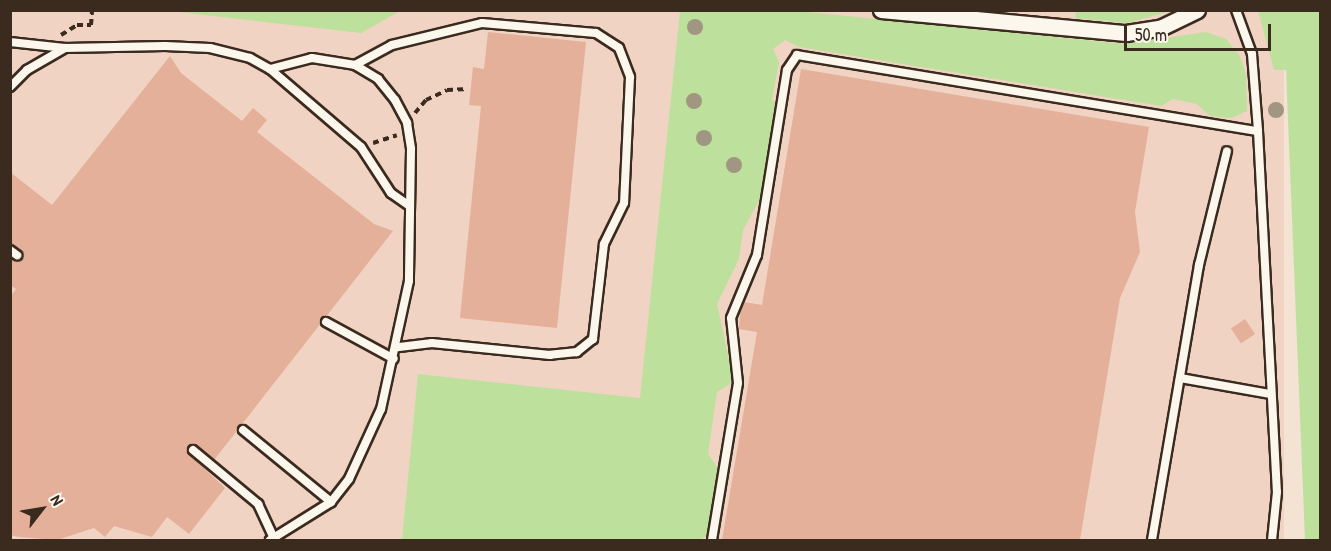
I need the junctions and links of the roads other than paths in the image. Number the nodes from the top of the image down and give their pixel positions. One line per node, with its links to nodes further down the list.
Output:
1 (881, 10): 2 (street)
2 (1197, 10)
3 (1236, 10): 9 (lane)
4 (10, 42): 5 (lane)
5 (65, 48): 7 (lane); 8 (lane)
6 (355, 65): 7 (lane); 11 (lane); 13 (lane)
7 (270, 69): 11 (lane)
8 (10, 87)
9 (1258, 130): 16 (lane); 21 (lane)
10 (1227, 151): 15 (lane)
11 (408, 205): 13 (lane)
12 (326, 322): 14 (lane)
13 (397, 347): 14 (lane)
14 (394, 359): 19 (lane)
15 (1180, 378): 16 (lane); 22 (lane)
16 (1270, 394): 23 (lane)
17 (243, 430): 19 (lane)
18 (193, 450): 20 (lane)
19 (331, 502): 20 (lane)
20 (272, 539)
21 (712, 540)
22 (1152, 540)
23 (1272, 540)

